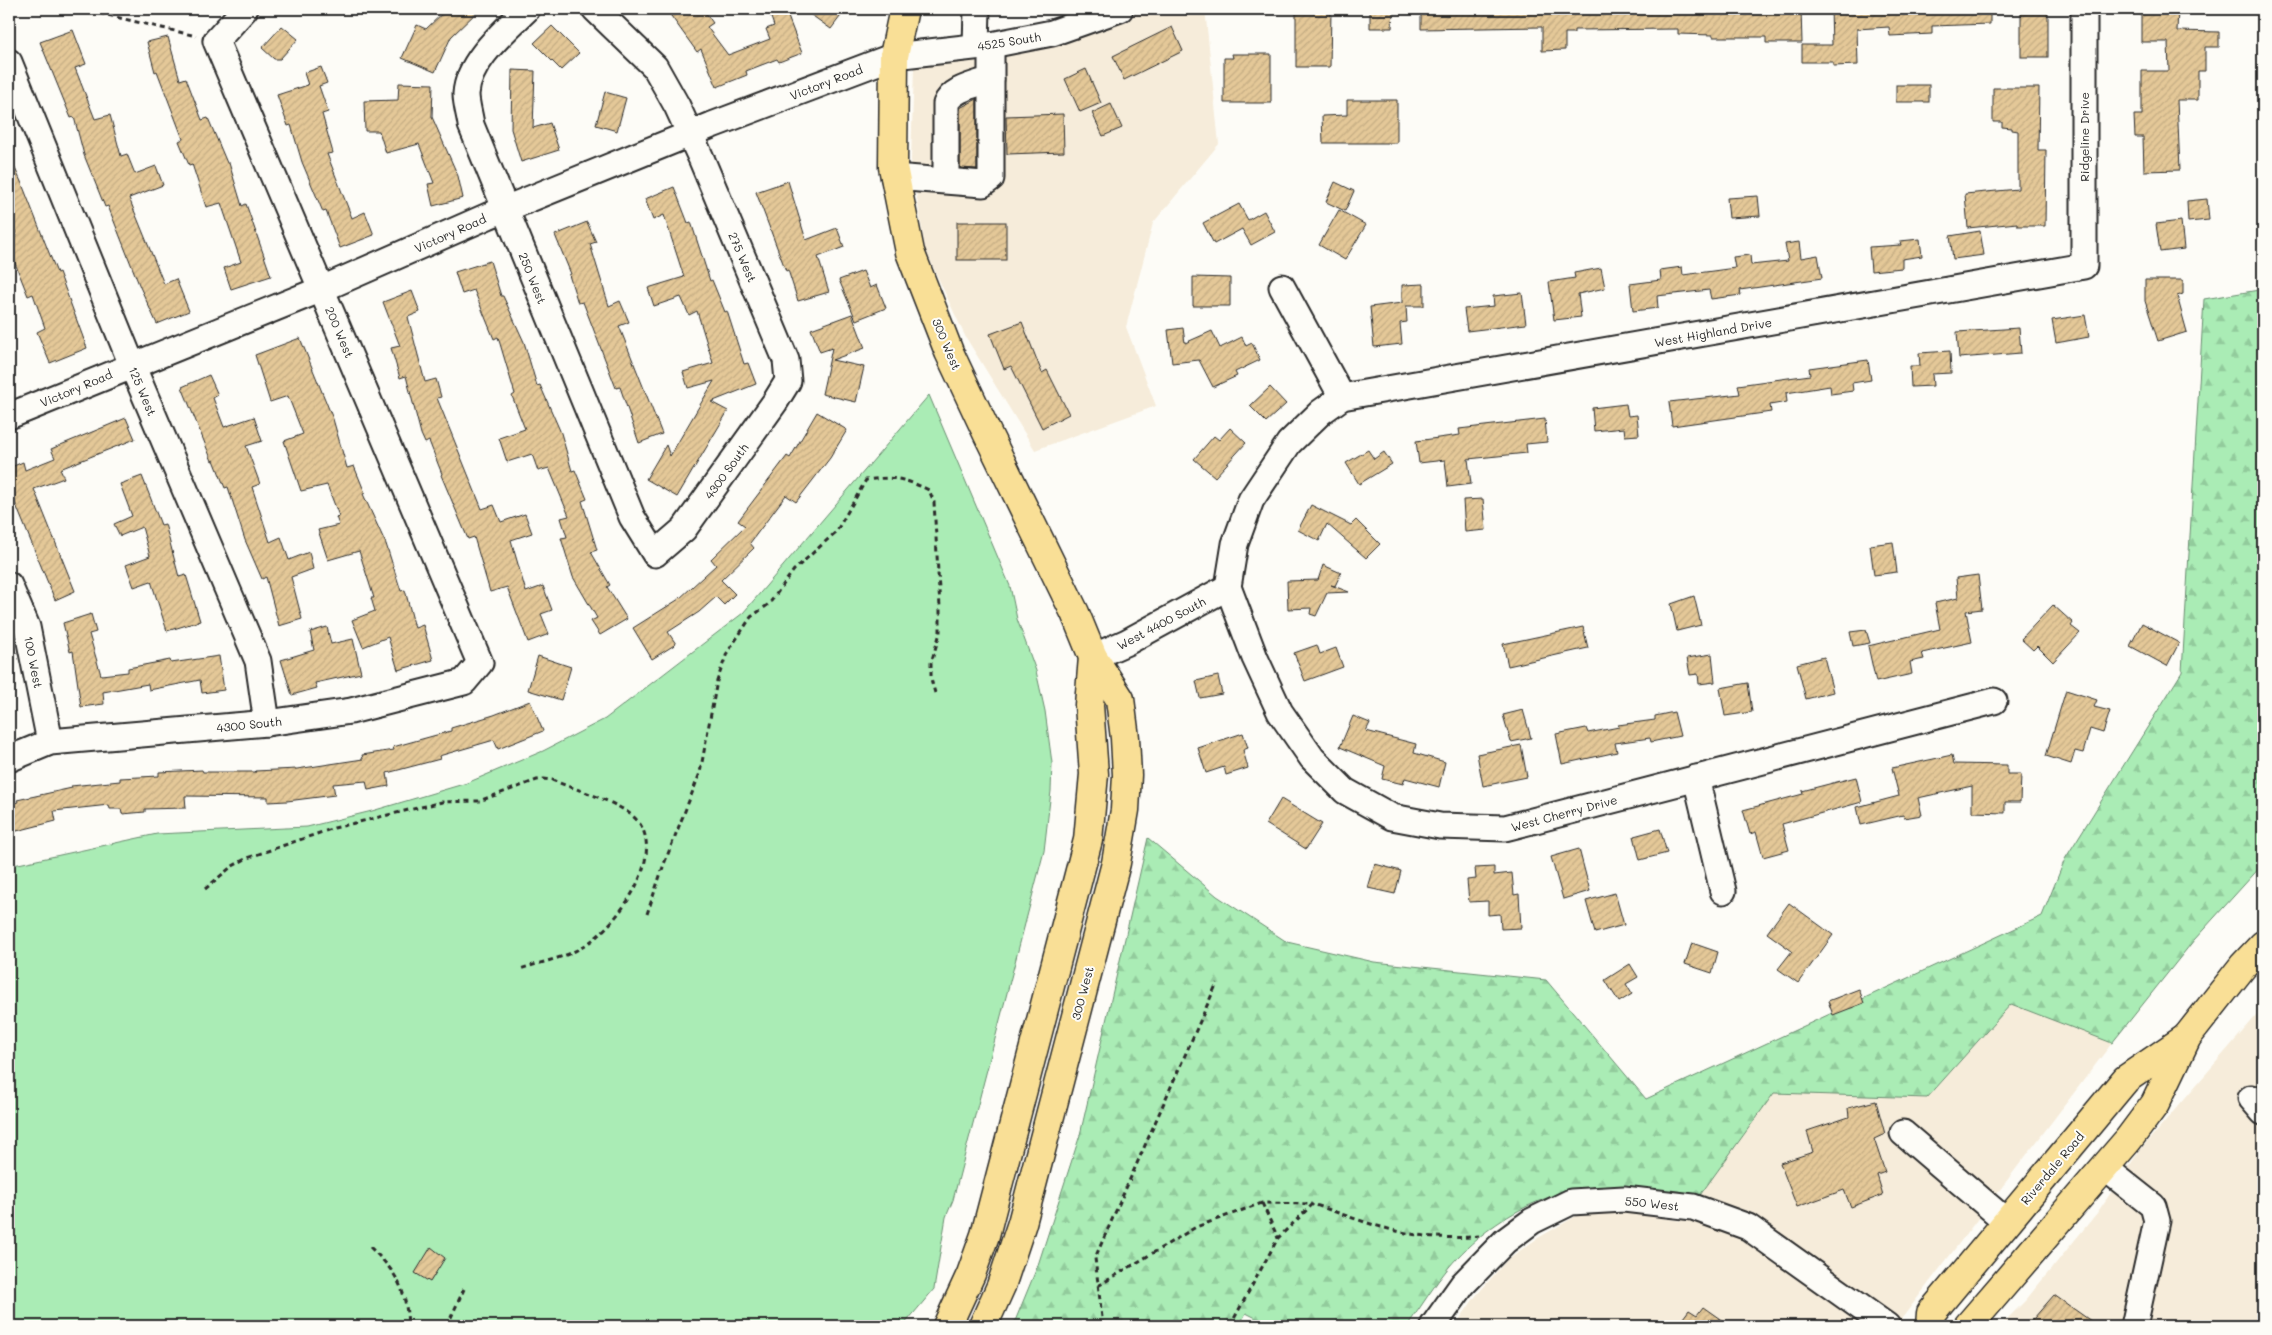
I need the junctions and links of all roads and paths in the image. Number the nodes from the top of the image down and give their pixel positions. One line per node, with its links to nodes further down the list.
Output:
1 (82, 9): 10 (path)
2 (245, 9): 21 (street, 200 West)
3 (526, 9): 18 (street, 250 West)
4 (595, 9): 15 (street, 275 West)
5 (904, 9): 12 (main road, 300 West)
6 (978, 9): 11 (street)
7 (1120, 9): 9 (street, 4525 South)
8 (2084, 9): 19 (street, Ridgeline Drive)
9 (1062, 19): 11 (street, 4525 South)
10 (196, 36)
11 (984, 46): 12 (street, 4525 South); 14 (street)
12 (894, 56): 15 (street, Victory Road); 16 (main road, 300 West)
13 (9, 62): 22 (street, 125 West)
14 (991, 79): 17 (street); 17 (street)
15 (689, 134): 18 (street, Victory Road); 23 (street, 275 West)
16 (894, 177): 17 (street); 29 (main road, 300 West)
17 (946, 180)
18 (507, 209): 21 (street, Victory Road); 26 (street, 250 West)
19 (2084, 266): 24 (street, West Highland Drive)
20 (1282, 287): 24 (street)
21 (322, 289): 22 (street, Victory Road); 30 (street, 200 West)
22 (132, 365): 25 (street, Victory Road); 33 (street, 125 West)
23 (788, 381): 26 (street, 4300 South)
24 (1342, 397): 28 (street, West Highland Drive)
25 (9, 416)
26 (655, 554)
27 (9, 585): 34 (street, 100 West)
28 (1228, 587): 29 (street, West 4400 South); 36 (street, West Cherry Drive)
29 (1093, 657): 59 (main road, 300 West); 60 (main road, 300 West)
30 (480, 663): 33 (street, 4300 South)
31 (935, 693): 39 (path)
32 (1994, 701): 36 (street, West Cherry Drive)
33 (267, 723): 34 (street, 4300 South)
34 (50, 742): 35 (street, 4300 South)
35 (9, 759)
36 (1696, 778): 38 (street)
37 (205, 889): 41 (path)
38 (1723, 891)
39 (648, 914)
40 (2263, 946): 43 (main road, Riverdale Road)
41 (520, 969)
42 (1217, 983): 52 (path)
43 (2187, 1037): 45 (main road, Riverdale Road); 48 (main road, Riverdale Road)
44 (1903, 1133): 48 (street)
45 (2105, 1168): 65 (main road, Riverdale Road); 66 (street)
46 (1262, 1203): 47 (path); 49 (path); 52 (path)
47 (1313, 1204): 49 (path); 50 (path)
48 (2007, 1222): 54 (main road, Riverdale Road)
49 (1278, 1238): 62 (path)
50 (1505, 1242): 63 (street, 550 West); 64 (street, 550 West)
51 (370, 1247): 57 (path)
52 (1098, 1286): 61 (path)
53 (464, 1290): 58 (path)
54 (1931, 1320)
55 (134, 1326): 56 (path)
56 (146, 1326)
57 (408, 1326)
58 (447, 1326)
59 (947, 1326)
60 (983, 1326)
61 (1103, 1326)
62 (1230, 1326)
63 (1433, 1326)
64 (1887, 1326)
65 (1968, 1326)
66 (2134, 1326)

